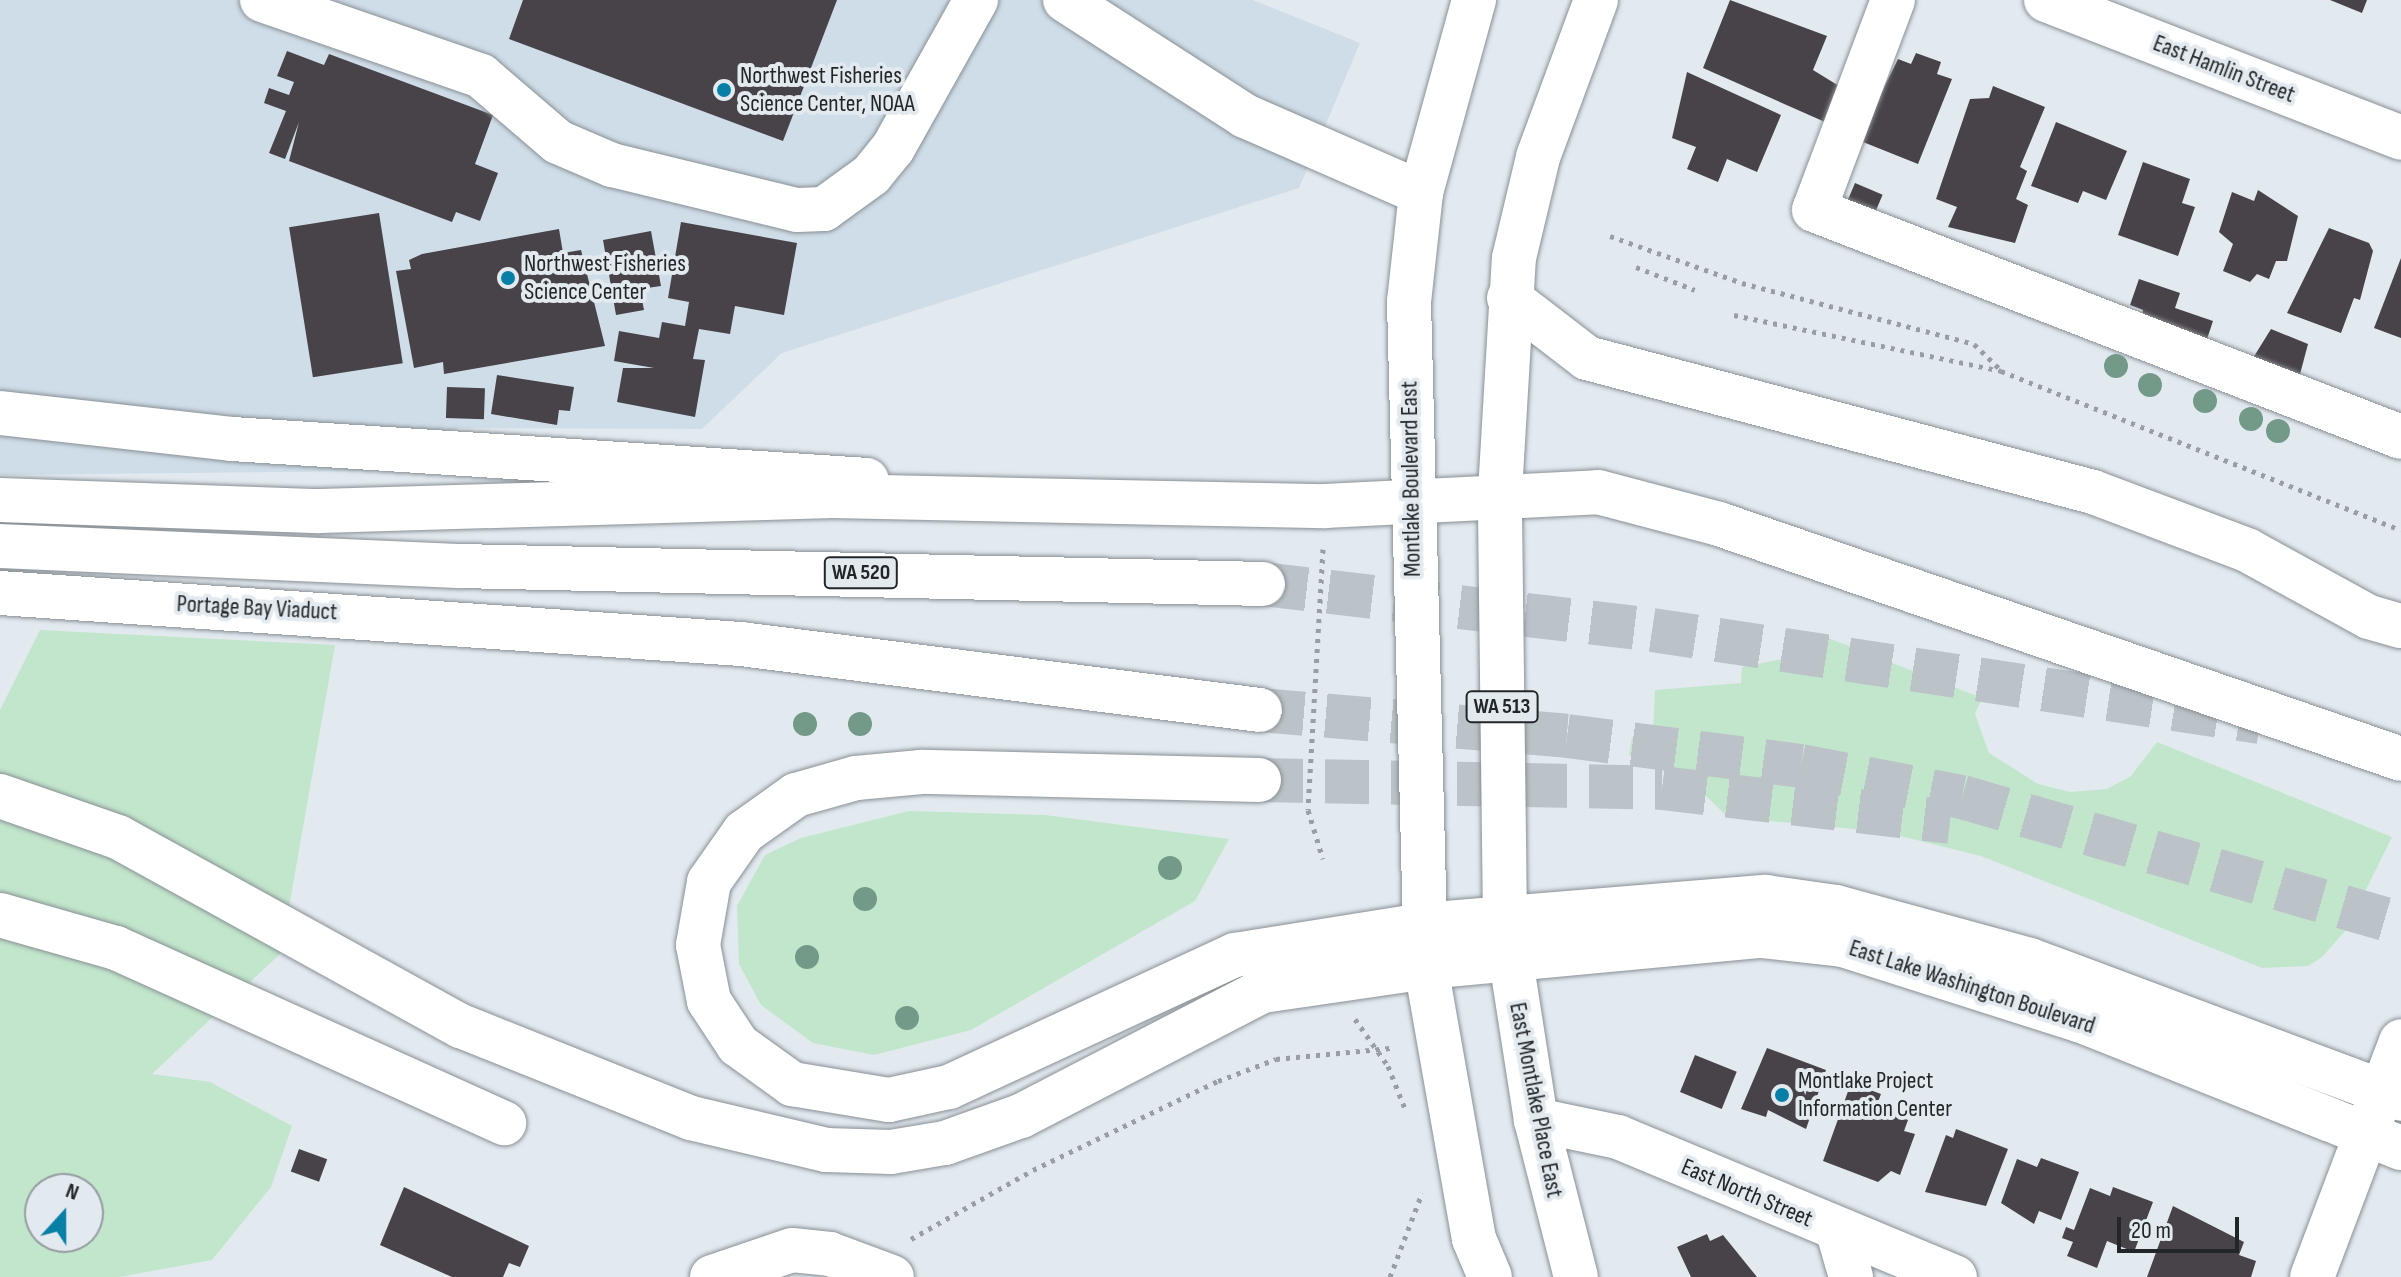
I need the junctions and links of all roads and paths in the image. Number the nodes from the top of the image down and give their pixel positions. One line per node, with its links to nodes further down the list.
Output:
1 (262, 0): 2 (main road)
2 (976, 0)
3 (1065, 0): 9 (main road)
4 (1474, 0): 9 (main road, Montlake Boulevard East)
5 (1596, 0): 13 (main road, WA 513)
6 (1893, 0): 17 (main road)
7 (2046, 0): 8 (main road, East Hamlin Street)
8 (2401, 138)
9 (1421, 193): 21 (main road, Montlake Boulevard East)
10 (1610, 236): 15 (path)
11 (1636, 267): 12 (path)
12 (1695, 290)
13 (1509, 298): 18 (main road, WA 513); 27 (main road)
14 (1734, 315): 15 (path)
15 (2001, 371): 22 (path)
16 (0, 413): 19 (main road)
17 (2401, 437)
18 (1500, 492): 21 (main road); 29 (main road); 34 (main road, WA 513)
19 (1080, 498): 20 (main road); 21 (main road)
20 (0, 500)
21 (1411, 504): 35 (main road, Montlake Boulevard East)
22 (2401, 530)
23 (0, 546): 25 (main road, Portage Bay Viaduct / WA 520)
24 (1323, 548): 32 (path)
25 (1263, 584)
26 (0, 593): 28 (main road, Portage Bay Viaduct)
27 (2401, 626)
28 (1260, 710)
29 (2401, 759)
30 (1259, 780): 35 (main road)
31 (0, 796): 35 (main road)
32 (1323, 859)
33 (0, 915): 43 (main road)
34 (1508, 941): 35 (main road, East Lake Washington Boulevard); 40 (main road, East Lake Washington Boulevard); 42 (main road, East Montlake Place East); 44 (main road, East Lake Washington Boulevard)
35 (1424, 946): 51 (main road)
36 (1352, 1015): 38 (path)
37 (2401, 1041): 40 (main road)
38 (1376, 1048): 39 (path); 41 (path); 47 (path)
39 (1390, 1048)
40 (2392, 1096): 44 (main road)
41 (1408, 1117)
42 (1536, 1120): 46 (main road, East North Street); 52 (main road, East Montlake Place East)
43 (504, 1123)
44 (2385, 1141): 55 (main road)
45 (1426, 1181): 50 (path)
46 (1838, 1232): 53 (main road); 54 (main road, East North Street)
47 (911, 1239)
48 (712, 1277): 49 (main road)
49 (892, 1277)
50 (1390, 1277)
51 (1490, 1277)
52 (1576, 1277)
53 (1851, 1277)
54 (1955, 1277)
55 (2312, 1277)

